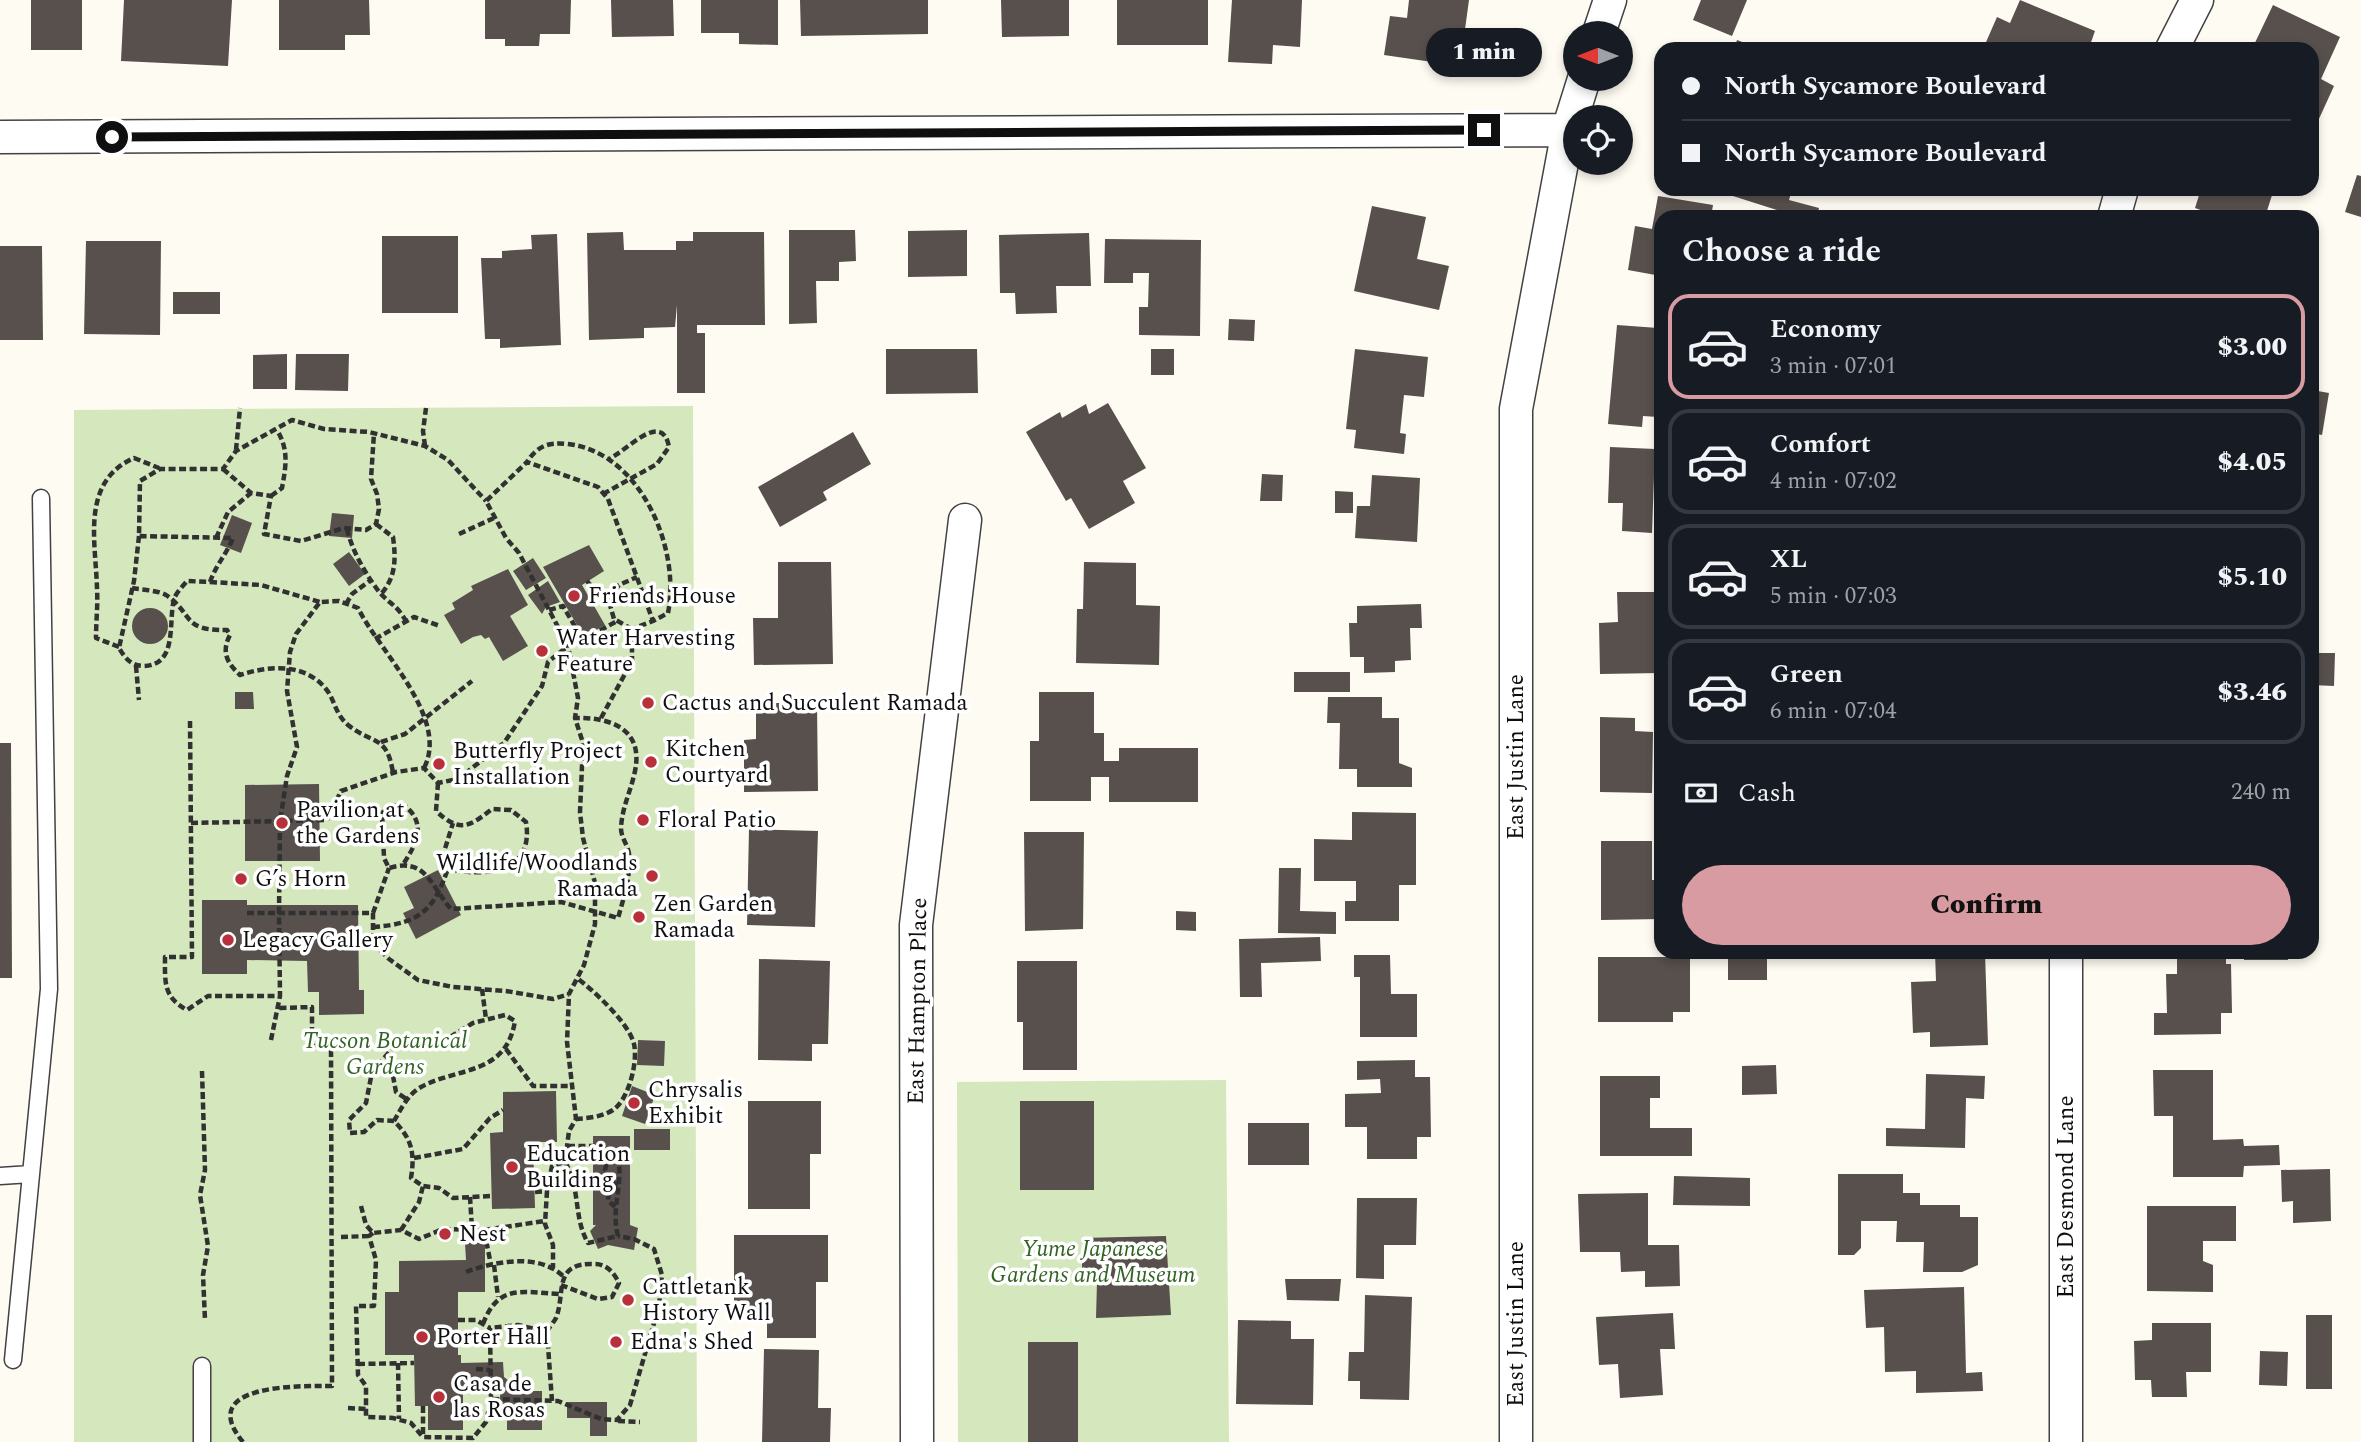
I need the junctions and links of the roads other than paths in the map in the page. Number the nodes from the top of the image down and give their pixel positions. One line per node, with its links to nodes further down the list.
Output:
1 (1610, 0): 3 (street)
2 (2197, 0): 4 (street)
3 (1603, 21)
4 (2176, 42)
5 (1563, 130): 6 (street)
6 (0, 137)
7 (1563, 157): 17 (street, East Justin Lane)
8 (41, 498): 11 (lane)
9 (965, 520): 16 (street, East Hampton Place)
10 (2066, 959): 18 (street, East Desmond Lane)
11 (31, 1174): 12 (lane); 13 (lane)
12 (0, 1176)
13 (13, 1360)
14 (202, 1366): 15 (lane)
15 (202, 1442)
16 (917, 1442)
17 (1516, 1442)
18 (2066, 1442)

